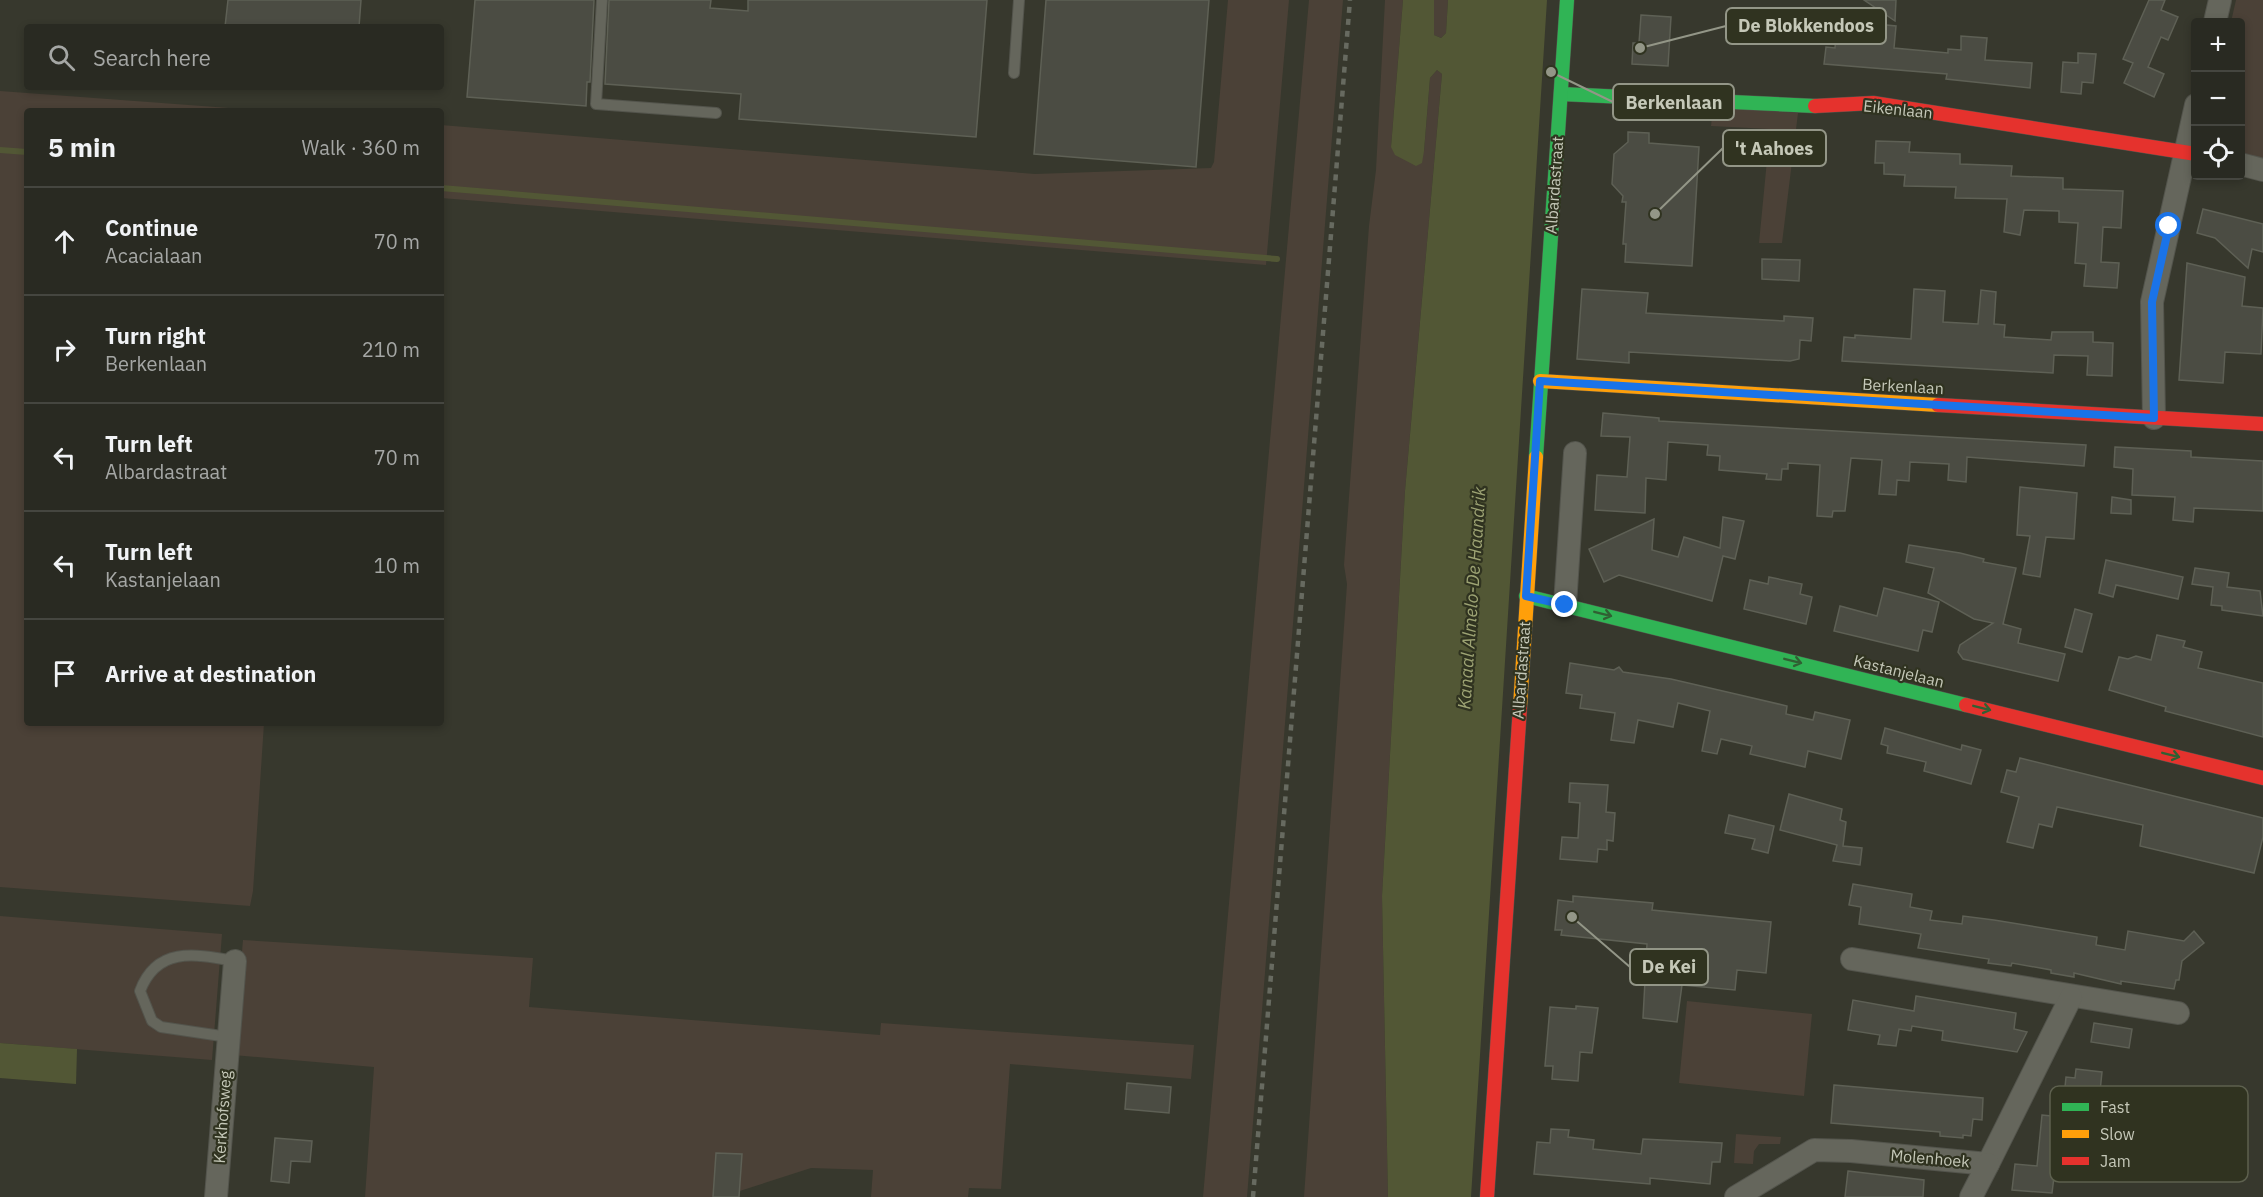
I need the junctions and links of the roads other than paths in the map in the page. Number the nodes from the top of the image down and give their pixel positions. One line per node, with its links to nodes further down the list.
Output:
1 (602, 0): 8 (lane)
2 (1019, 0): 6 (lane)
3 (1567, 0): 7 (street, Albardastraat)
4 (2220, 0): 5 (street)
5 (2216, 18)
6 (1014, 73)
7 (1561, 94): 10 (street, Eikenlaan); 13 (street, Albardastraat)
8 (716, 113)
9 (2193, 126): 10 (street)
10 (2190, 152): 14 (street)
11 (2245, 165): 12 (street)
12 (2263, 170)
13 (1540, 381): 14 (street, Berkenlaan); 17 (street, Albardastraat)
14 (2154, 418): 15 (street, Berkenlaan)
15 (2263, 424)
16 (1575, 453): 18 (street)
17 (1526, 596): 18 (street, Kastanjelaan); 26 (street, Albardastraat)
18 (1565, 605): 19 (street, Kastanjelaan, one-way to 19)
19 (2263, 778)
20 (1852, 959): 22 (street)
21 (235, 961): 24 (street, Kerkhofsweg); 24 (lane, Kerkhofsweg)
22 (2071, 997): 23 (street); 25 (street, Molenhoek)
23 (2178, 1013)
24 (228, 1037): 27 (street, Kerkhofsweg)
25 (1988, 1164): 28 (street, Molenhoek); 29 (street)
26 (1494, 1196)
27 (216, 1197)
28 (1736, 1197)
29 (1971, 1197)

